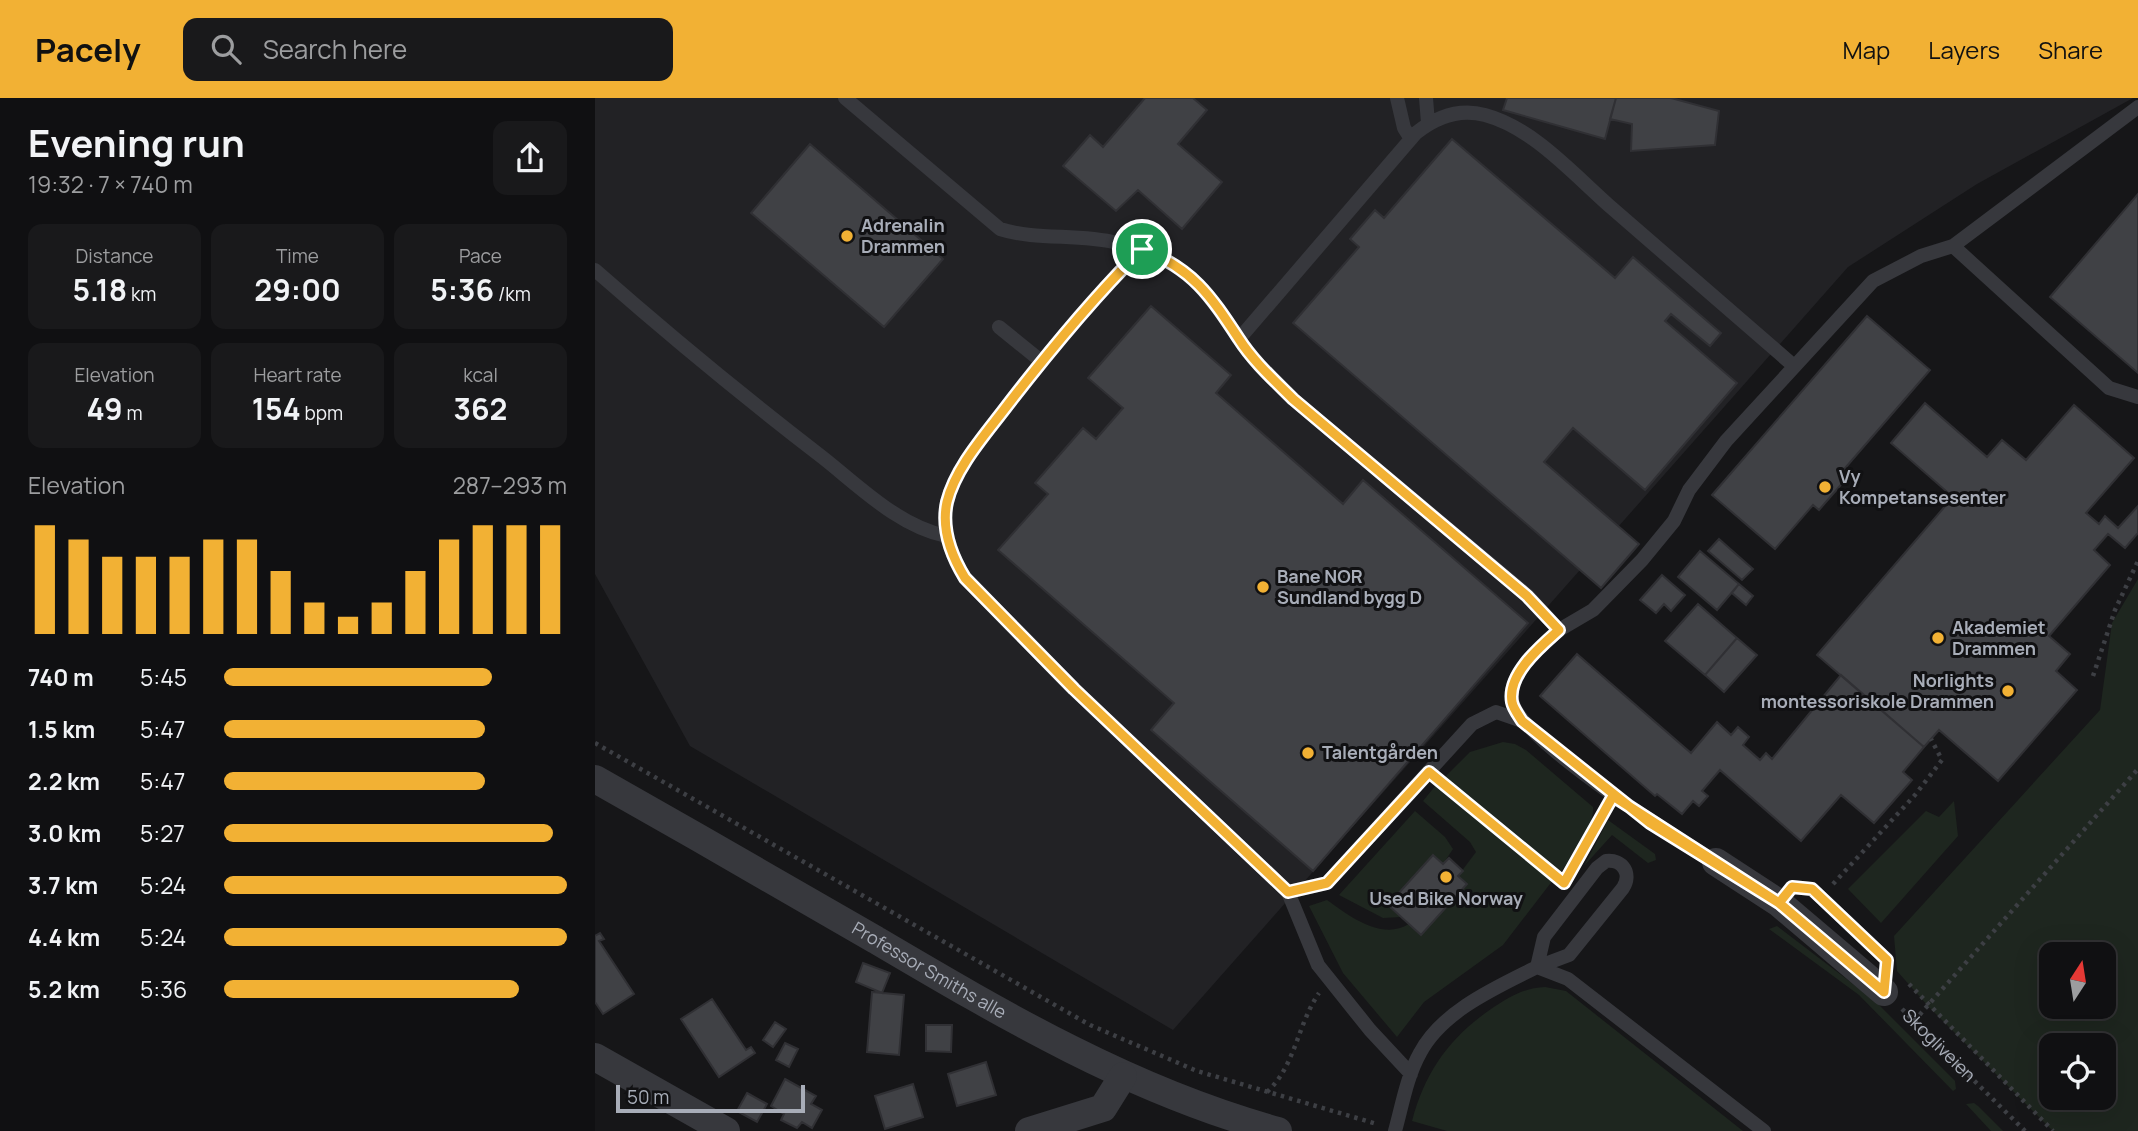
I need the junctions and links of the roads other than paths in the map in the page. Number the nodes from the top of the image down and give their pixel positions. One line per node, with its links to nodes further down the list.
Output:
1 (845, 98): 8 (lane)
2 (1397, 98): 6 (lane)
3 (1426, 98): 5 (lane)
4 (2138, 107): 7 (lane)
5 (1428, 123): 6 (lane); 13 (lane)
6 (1412, 139): 11 (lane)
7 (1953, 246): 13 (lane); 14 (lane)
8 (1142, 249): 11 (lane); 12 (lane)
9 (595, 270): 15 (lane)
10 (999, 327): 12 (lane)
11 (1239, 339): 16 (lane)
12 (1041, 362): 15 (lane)
13 (1794, 366): 16 (lane)
14 (2138, 397)
15 (946, 536): 20 (lane)
16 (1559, 630): 17 (lane)
17 (1522, 721): 19 (lane); 20 (lane)
18 (595, 779): 26 (street, Professor Smiths alle)
19 (1716, 862): 21 (street)
20 (1288, 892): 25 (lane)
21 (1779, 903): 23 (street); 23 (lane)
22 (1537, 967): 22 (lane); 25 (lane); 31 (lane)
23 (1884, 992)
24 (595, 1057): 28 (street)
25 (1411, 1074): 27 (lane)
26 (1123, 1076): 29 (street); 30 (street, Professor Smiths alle)
27 (1395, 1130)
28 (726, 1131)
29 (1029, 1131)
30 (1278, 1131)
31 (1764, 1131)

